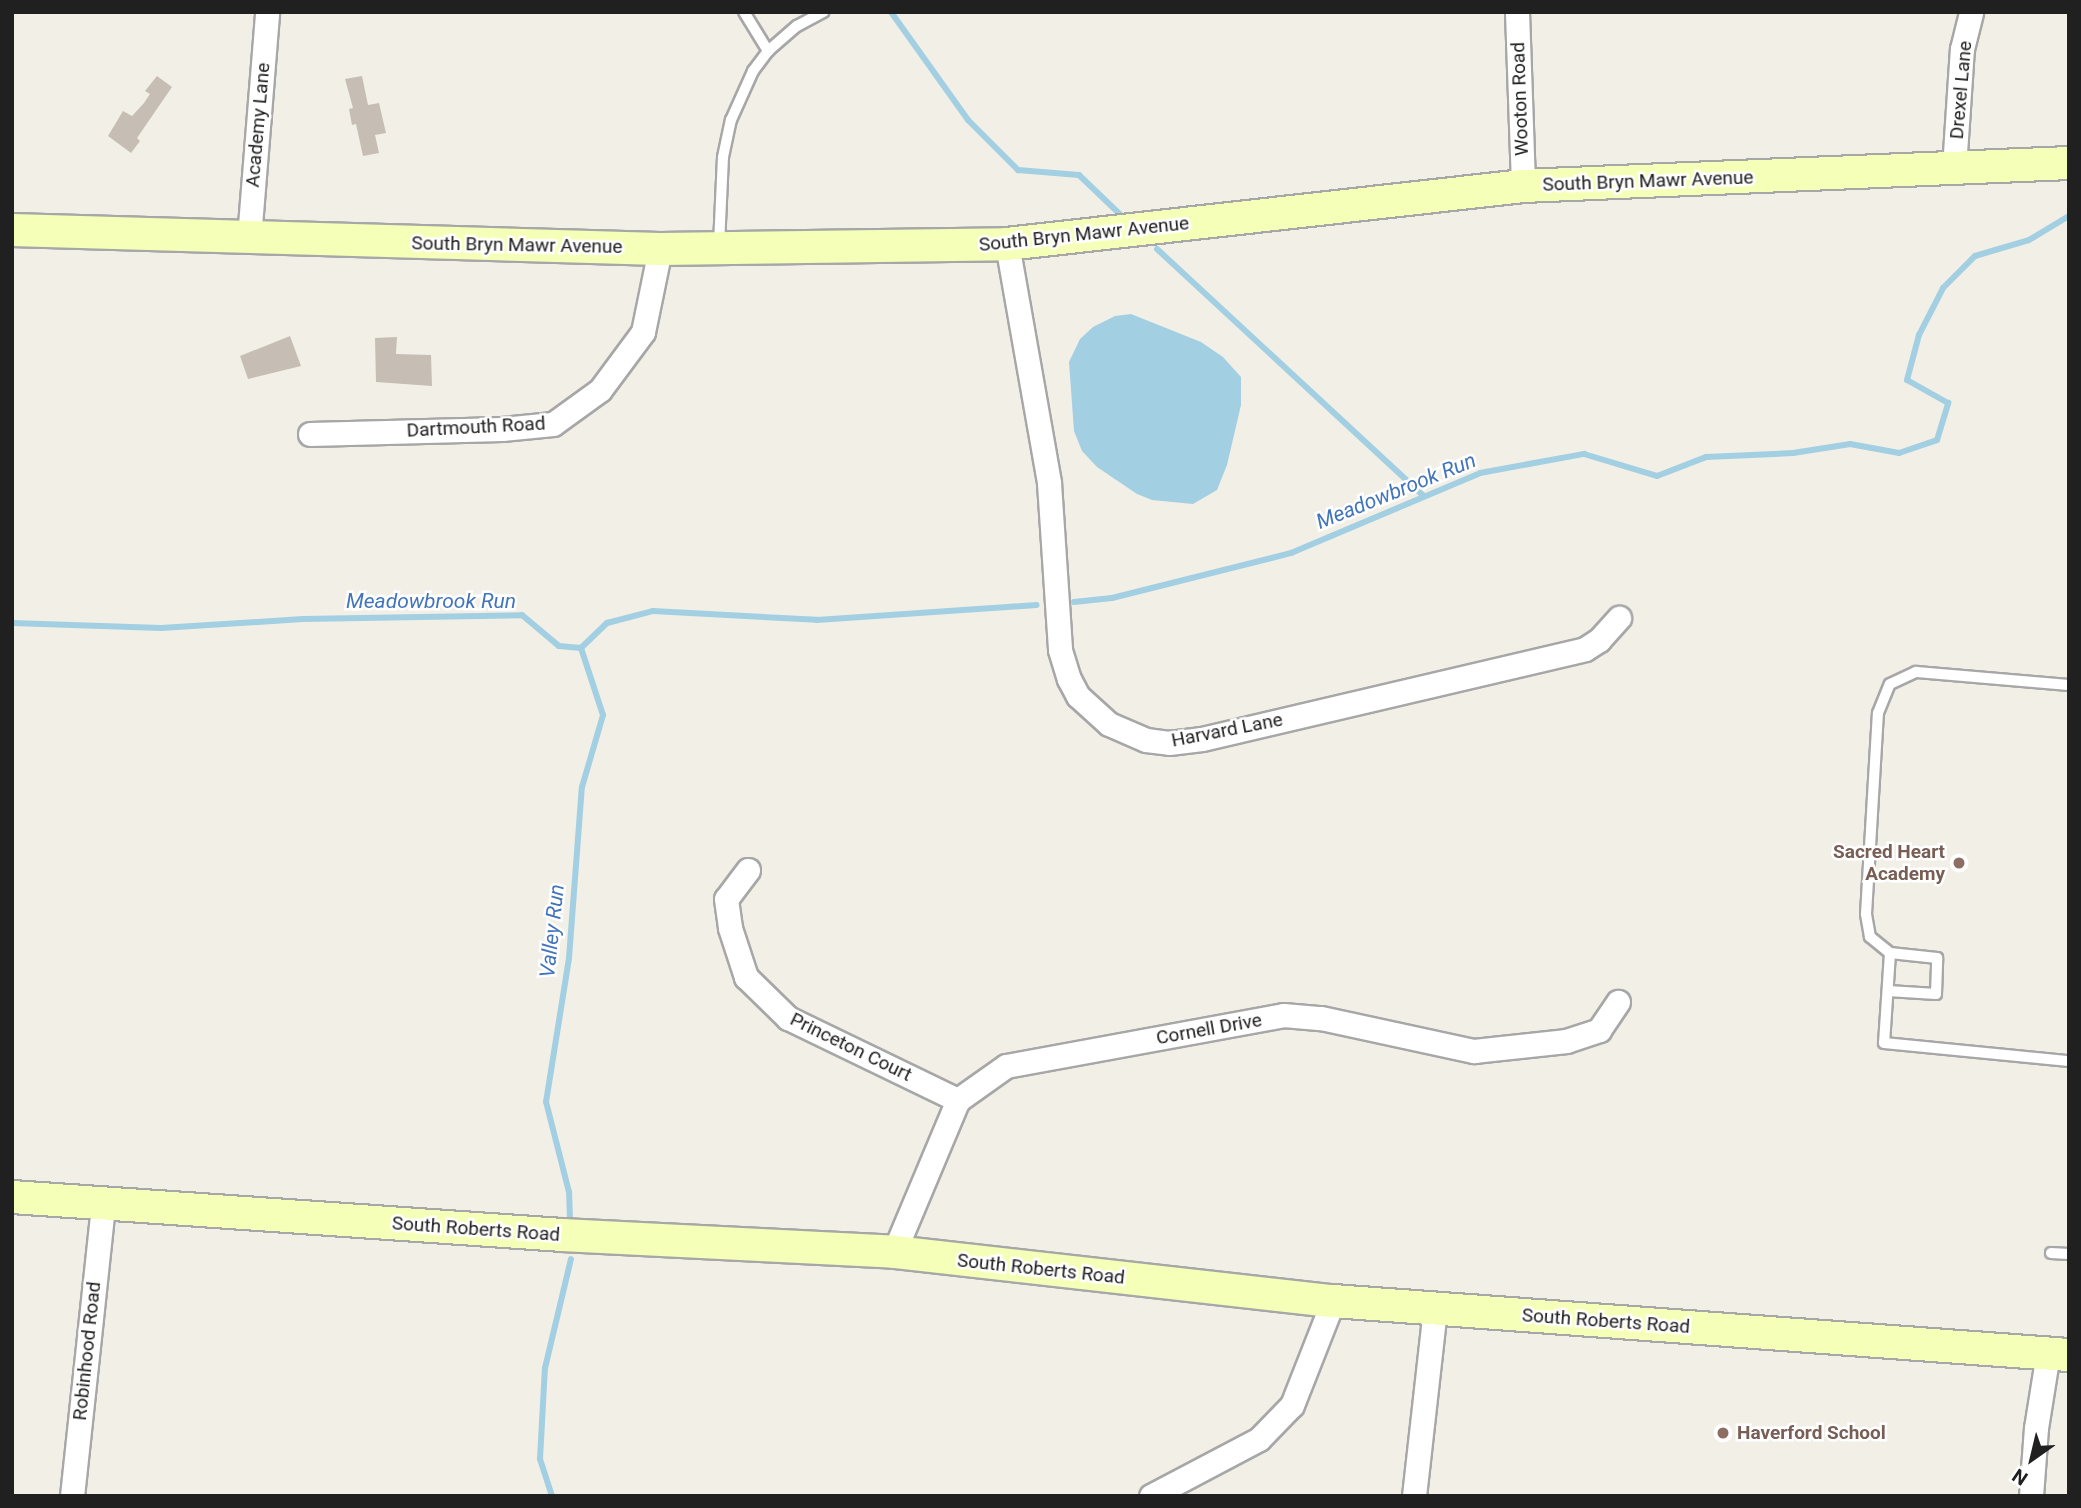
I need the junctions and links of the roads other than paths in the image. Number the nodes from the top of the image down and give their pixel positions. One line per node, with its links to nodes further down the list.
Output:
1 (267, 12): 11 (street, Academy Lane)
2 (744, 12): 6 (lane)
3 (823, 12): 6 (lane)
4 (1517, 12): 9 (street, Wooton Road)
5 (1971, 12): 8 (street, Drexel Lane)
6 (768, 51): 13 (lane)
7 (2069, 163): 8 (main road, South Bryn Mawr Avenue)
8 (1954, 168): 9 (main road, South Bryn Mawr Avenue)
9 (1523, 186): 12 (main road, South Bryn Mawr Avenue)
10 (12, 230): 11 (main road, South Bryn Mawr Avenue)
11 (249, 238): 14 (main road, South Bryn Mawr Avenue)
12 (1007, 244): 13 (main road, South Bryn Mawr Avenue); 16 (street, Harvard Lane)
13 (719, 248): 14 (main road, South Bryn Mawr Avenue)
14 (660, 249): 15 (street, Dartmouth Road)
15 (310, 434)
16 (1619, 618)
17 (2069, 685): 19 (lane)
18 (748, 870): 23 (street, Princeton Court)
19 (1890, 953): 20 (lane); 20 (lane)
20 (1888, 991): 22 (lane)
21 (1618, 1002): 23 (street, Cornell Drive)
22 (2069, 1061)
23 (958, 1100): 26 (street)
24 (12, 1197): 25 (main road, South Roberts Road)
25 (103, 1205): 26 (main road, South Roberts Road); 32 (street, Robinhood Road)
26 (894, 1252): 29 (main road, South Roberts Road)
27 (2052, 1253): 28 (lane)
28 (2069, 1254)
29 (1334, 1301): 30 (main road, South Roberts Road); 33 (street)
30 (1435, 1309): 31 (main road, South Roberts Road); 34 (street)
31 (2058, 1354): 35 (street)
32 (72, 1496)
33 (1151, 1496)
34 (1414, 1496)
35 (2031, 1496)

